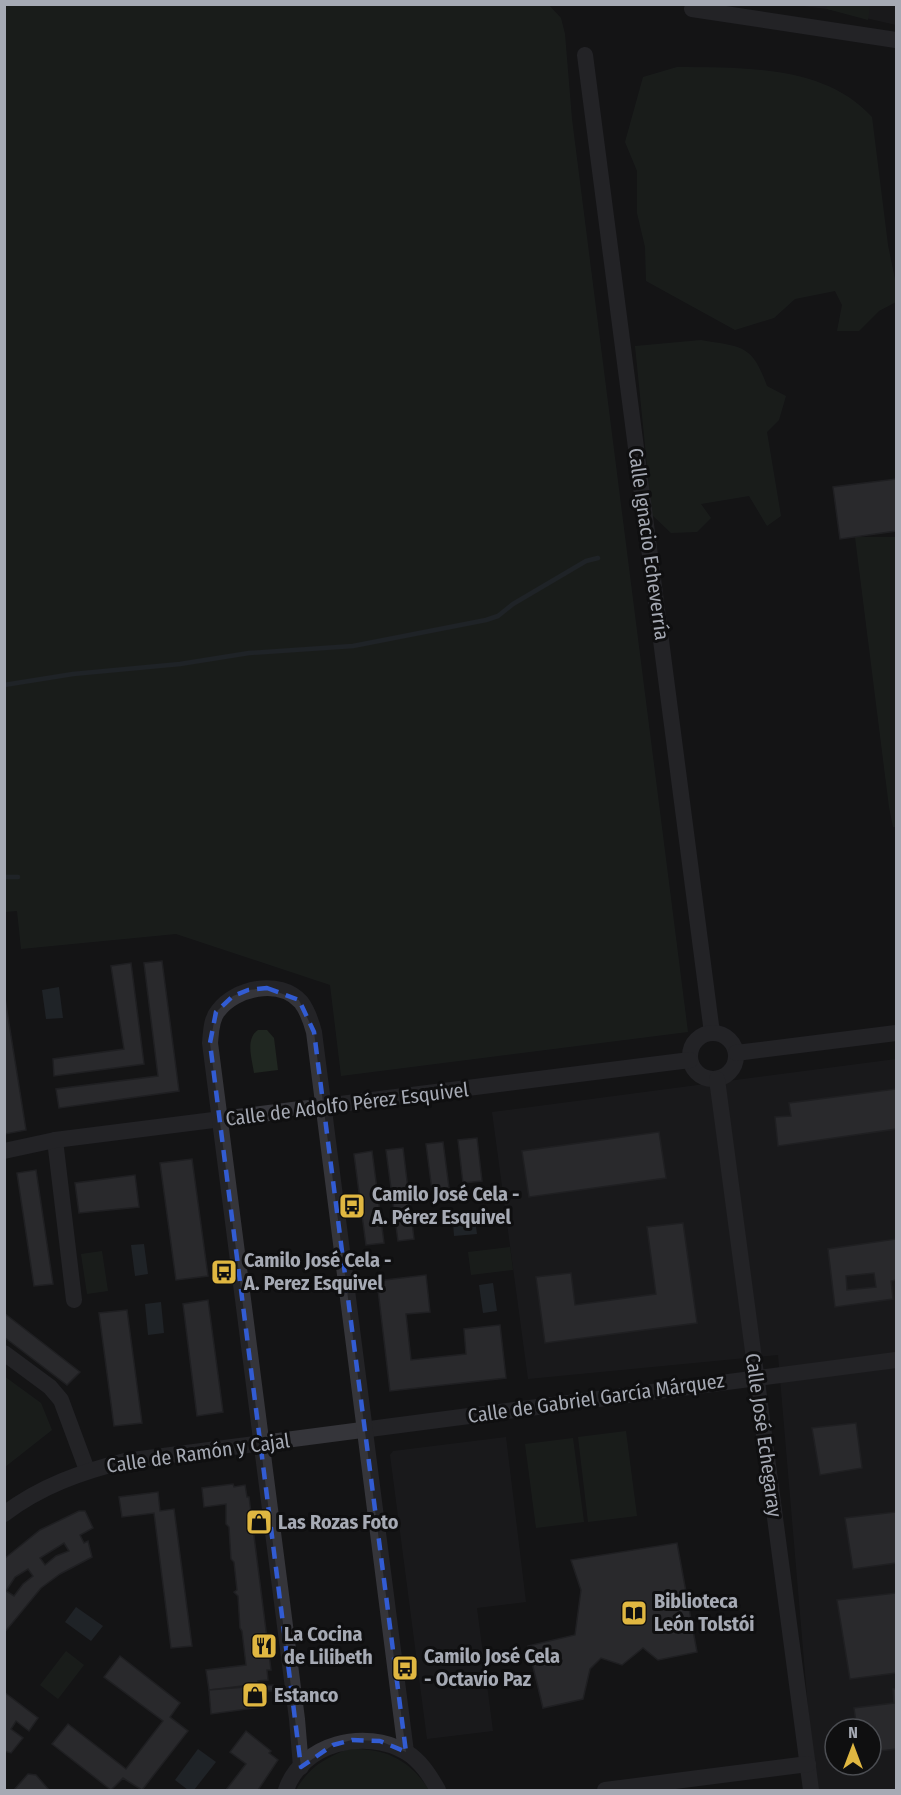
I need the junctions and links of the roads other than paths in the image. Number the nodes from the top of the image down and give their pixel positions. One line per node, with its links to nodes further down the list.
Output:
1 (692, 9): 2 (street)
2 (897, 40)
3 (585, 55): 4 (street, Calle Ignacio Echeverría)
4 (712, 1033): 6 (street); 7 (street)
5 (897, 1033): 6 (street)
6 (736, 1053): 8 (street)
7 (690, 1060): 8 (street); 9 (street, Calle de Adolfo Pérez Esquivel)
8 (717, 1079): 16 (street, Calle José Echegaray)
9 (325, 1106): 10 (street, Calle de Adolfo Pérez Esquivel); 10 (street); 17 (street)
10 (220, 1120): 11 (street, Calle de Adolfo Pérez Esquivel); 18 (street)
11 (55, 1140): 12 (street, Calle de Adolfo Pérez Esquivel); 13 (street)
12 (4, 1151)
13 (74, 1300)
14 (4, 1353): 19 (street)
15 (897, 1360): 16 (street, Calle de Gabriel García Márquez)
16 (756, 1377): 17 (street, Calle de Gabriel García Márquez); 22 (street, Calle José Echegaray)
17 (366, 1429): 18 (street, Calle de Ramón y Cajal); 21 (street)
18 (260, 1443): 19 (street, Calle de Ramón y Cajal); 23 (street)
19 (87, 1470): 20 (street, Calle de Ramón y Cajal)
20 (4, 1514)
21 (406, 1752): 23 (street); 25 (street)
22 (808, 1764): 26 (street); 27 (street, Calle José Echegaray)
23 (301, 1767): 24 (street)
24 (286, 1789)
25 (438, 1791)
26 (605, 1791)
27 (811, 1791)

